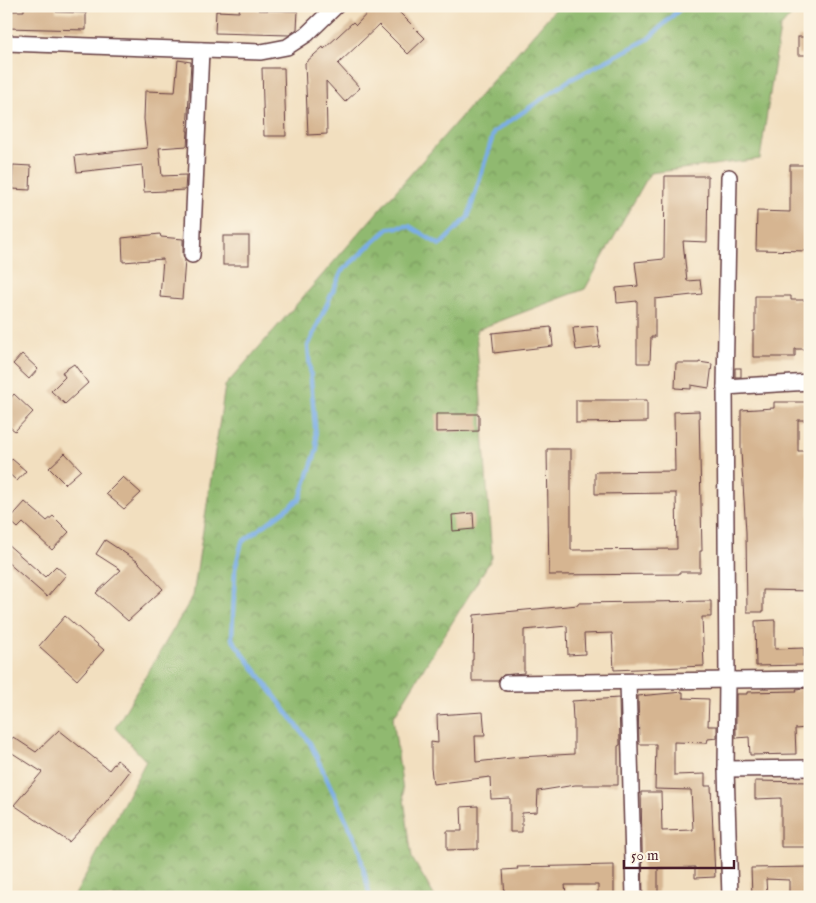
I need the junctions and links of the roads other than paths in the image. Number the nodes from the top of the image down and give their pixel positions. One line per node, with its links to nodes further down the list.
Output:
1 (336, 6): 3 (street)
2 (6, 43): 3 (street)
3 (201, 50): 5 (street)
4 (729, 177): 7 (street)
5 (192, 255)
6 (810, 382): 7 (street)
7 (725, 387): 9 (street)
8 (810, 679): 9 (street)
9 (727, 680): 10 (street); 13 (street)
10 (628, 682): 11 (street); 14 (street)
11 (507, 684)
12 (810, 768): 13 (street)
13 (726, 769): 15 (street)
14 (634, 897)
15 (730, 897)

